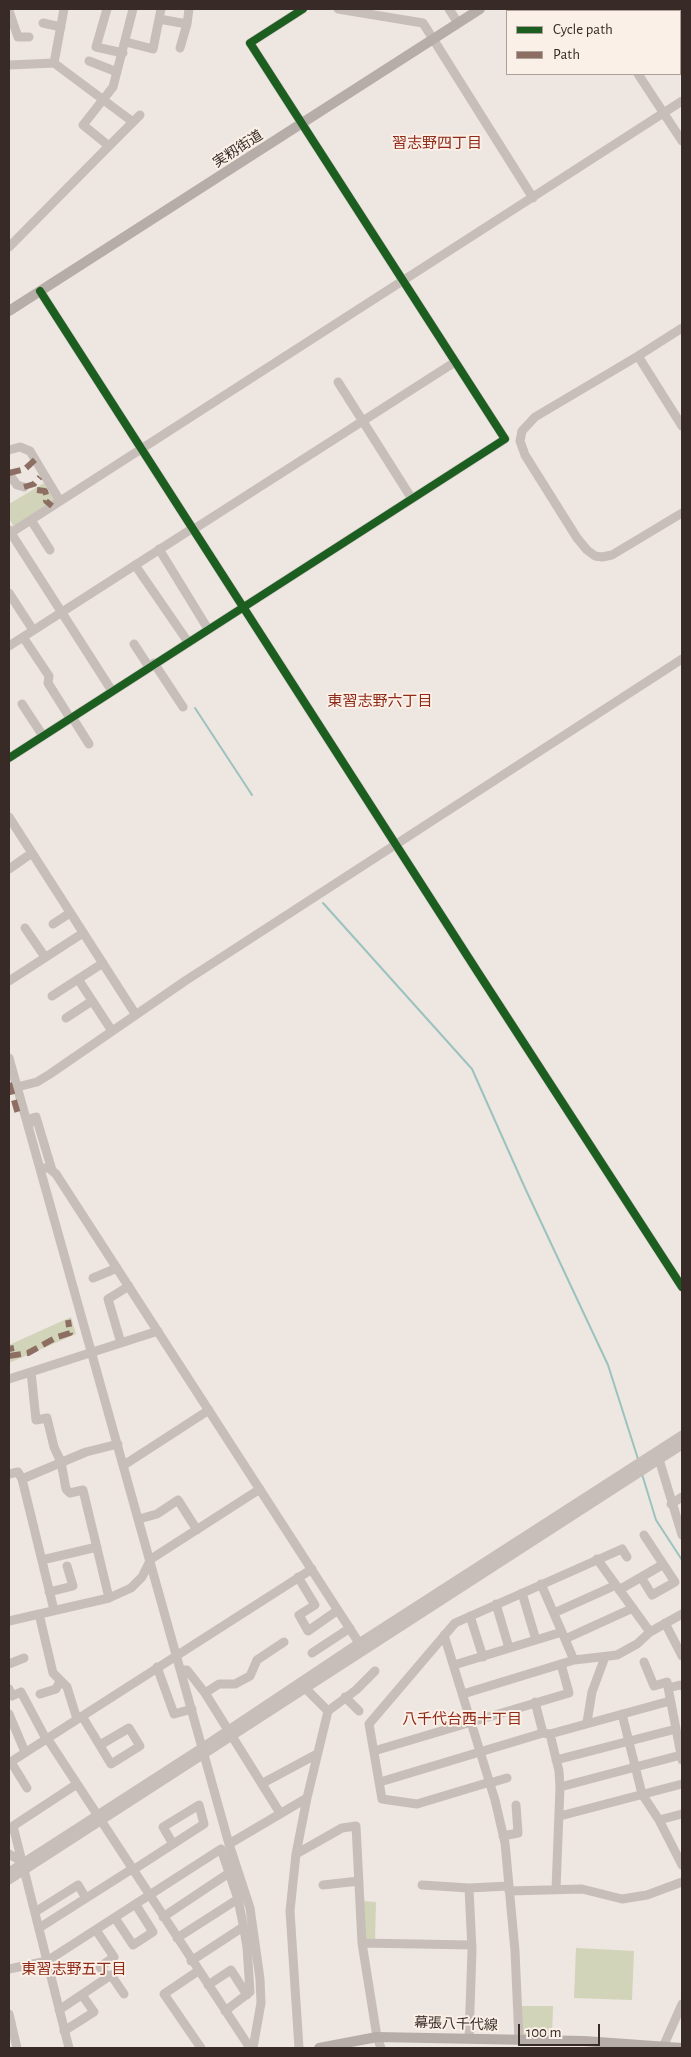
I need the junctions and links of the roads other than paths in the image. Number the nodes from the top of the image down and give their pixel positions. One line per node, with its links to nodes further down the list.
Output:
1 (64, 9): 15 (street)
2 (107, 9): 20 (street)
3 (134, 9): 18 (street)
4 (161, 9): 11 (street)
5 (189, 9): 14 (street)
6 (303, 9): 31 (street)
7 (338, 9): 17 (street)
8 (449, 9): 13 (street)
9 (480, 9): 13 (main road, 実籾街道)
10 (9, 11): 16 (street)
11 (159, 19): 14 (street); 18 (street)
12 (44, 23): 15 (street)
13 (458, 23): 17 (main road, 実籾街道)
14 (187, 24): 19 (street)
15 (61, 26): 22 (street)
16 (29, 37)
17 (433, 39): 31 (main road, 実籾街道); 34 (street)
18 (126, 42): 20 (street)
19 (180, 48)
20 (123, 53): 24 (street)
21 (89, 60): 24 (street)
22 (54, 63): 23 (street); 26 (street)
23 (9, 65)
24 (117, 72): 26 (street)
25 (639, 75): 28 (street)
26 (104, 99): 30 (street); 33 (street)
27 (682, 101): 28 (street)
28 (664, 113): 32 (street); 34 (street)
29 (140, 115): 30 (street)
30 (133, 122): 33 (street)
31 (302, 124): 36 (street); 37 (main road, 実籾街道)
32 (682, 141)
33 (109, 146): 35 (street)
34 (533, 198): 36 (street)
35 (9, 247)
36 (404, 282): 41 (street); 45 (street)
37 (40, 291): 38 (main road, 実籾街道); 45 (street)
38 (9, 312)
39 (682, 328): 40 (street)
40 (638, 356): 44 (street); 51 (street)
41 (455, 362): 43 (street); 49 (street)
42 (338, 382): 43 (street)
43 (362, 420): 49 (street); 53 (street)
44 (682, 426)
45 (142, 449): 50 (street); 53 (street)
46 (9, 450): 50 (street)
47 (9, 474): 48 (street)
48 (24, 487)
49 (412, 499): 59 (street)
50 (60, 502): 52 (street)
51 (682, 513)
52 (31, 520): 54 (street); 56 (street)
53 (193, 528): 55 (street); 59 (street)
54 (9, 532): 60 (street)
55 (159, 549): 57 (street); 61 (street)
56 (50, 550)
57 (135, 565): 60 (street); 64 (street)
58 (9, 593): 62 (street)
59 (243, 607): 61 (street); 77 (street)
60 (62, 612): 62 (street); 69 (street)
61 (208, 629): 64 (street)
62 (32, 630): 63 (street)
63 (23, 637): 66 (street); 72 (street)
64 (188, 642): 68 (street)
65 (134, 644): 68 (street)
66 (9, 646)
67 (682, 660): 77 (street)
68 (152, 665): 69 (street); 71 (street)
69 (112, 691): 72 (street)
70 (22, 704): 73 (street)
71 (182, 707)
72 (71, 718): 73 (street); 74 (street)
73 (43, 736): 75 (street)
74 (88, 744)
75 (9, 758)
76 (9, 817): 78 (street)
77 (397, 844): 90 (street); 101 (street)
78 (32, 853): 79 (street); 80 (street)
79 (9, 869)
80 (70, 913): 81 (street); 83 (street)
81 (53, 924)
82 (26, 928): 84 (street)
83 (83, 933): 84 (street); 85 (street)
84 (45, 957): 87 (street)
85 (103, 963): 86 (street); 90 (street)
86 (78, 979): 88 (street); 89 (street)
87 (9, 981)
88 (52, 996)
89 (92, 1001): 91 (street); 92 (street)
90 (136, 1015): 92 (street)
91 (66, 1018)
92 (112, 1031): 94 (street)
93 (9, 1058): 94 (street)
94 (13, 1088): 95 (street)
95 (29, 1127): 96 (street); 97 (street)
96 (40, 1168): 97 (street); 104 (street)
97 (52, 1170): 98 (street)
98 (117, 1268): 99 (street); 100 (street)
99 (93, 1278)
100 (129, 1286): 102 (street); 103 (street)
101 (682, 1287)
102 (158, 1331): 103 (street); 107 (street)
103 (121, 1343): 104 (street)
104 (92, 1352): 105 (street); 109 (street)
105 (31, 1372): 106 (street); 112 (street)
106 (9, 1379)
107 (209, 1410): 113 (street); 116 (street)
108 (682, 1434): 111 (street)
109 (118, 1444): 112 (street); 113 (street)
110 (682, 1445): 111 (street)
111 (658, 1456): 118 (street); 155 (street)
112 (60, 1462): 115 (street); 123 (street)
113 (124, 1465): 119 (street)
114 (9, 1474): 115 (street)
115 (22, 1479): 125 (street)
116 (260, 1489): 120 (street); 130 (street)
117 (682, 1497): 118 (street)
118 (671, 1504): 122 (street)
119 (139, 1519): 120 (street); 126 (street)
120 (197, 1530): 126 (street)
121 (644, 1535): 128 (street)
122 (682, 1535)
123 (97, 1547): 125 (street); 137 (street)
124 (627, 1557): 127 (street)
125 (42, 1560): 135 (street)
126 (151, 1560): 137 (street); 158 (street)
127 (597, 1560): 133 (street); 134 (street)
128 (662, 1565): 132 (street); 132 (street)
129 (67, 1566): 135 (street)
130 (312, 1569): 131 (street); 141 (street)
131 (298, 1577): 141 (street); 158 (street)
132 (641, 1577): 134 (street)
133 (541, 1584): 136 (street); 142 (street)
134 (618, 1588): 139 (street); 142 (street)
135 (49, 1592): 140 (street)
136 (522, 1593): 138 (street); 152 (street)
137 (109, 1598): 140 (street)
138 (496, 1604): 145 (street); 156 (street)
139 (633, 1608): 149 (street); 151 (street)
140 (54, 1610): 143 (street)
141 (338, 1610): 148 (street)
142 (554, 1613): 151 (street)
143 (39, 1614): 146 (street); 171 (street)
144 (682, 1614): 147 (street)
145 (470, 1616): 150 (street); 159 (street)
146 (9, 1621)
147 (665, 1623): 149 (street); 153 (street)
148 (350, 1628): 155 (street); 157 (street)
149 (650, 1632): 161 (street)
150 (444, 1635): 167 (street); 197 (street)
151 (564, 1636): 152 (street); 163 (street)
152 (536, 1640): 156 (street)
153 (679, 1641): 160 (street)
154 (284, 1642): 175 (street)
155 (361, 1646): 172 (street)
156 (510, 1648): 159 (street)
157 (312, 1652)
158 (177, 1655): 168 (street); 169 (street)
159 (482, 1656): 167 (street)
160 (682, 1656)
161 (605, 1657): 163 (street); 189 (street)
162 (24, 1658): 165 (street)
163 (574, 1660): 166 (street)
164 (644, 1662): 174 (street)
165 (9, 1664)
166 (560, 1664): 177 (street); 181 (street)
167 (454, 1665): 177 (street)
168 (157, 1667): 182 (street); 187 (street)
169 (182, 1670): 175 (street); 182 (street)
170 (375, 1671): 179 (street)
171 (60, 1681): 176 (street); 187 (street)
172 (302, 1686): 184 (street); 191 (street)
173 (682, 1686): 174 (street)
174 (668, 1688): 180 (street)
175 (205, 1693): 191 (street)
176 (40, 1694)
177 (463, 1694): 188 (street)
178 (10, 1695): 193 (street)
179 (345, 1698): 183 (street); 184 (street)
180 (670, 1701): 186 (street); 190 (street)
181 (535, 1702): 188 (street); 192 (street)
182 (192, 1709): 196 (street)
183 (359, 1711)
184 (328, 1712): 200 (street)
185 (9, 1714): 198 (street)
186 (622, 1714): 189 (street); 194 (street)
187 (80, 1717): 193 (street); 195 (street)
188 (471, 1721): 197 (street); 199 (street)
189 (588, 1722): 192 (street)
190 (676, 1730): 194 (street); 201 (street)
191 (230, 1733): 196 (street); 208 (street)
192 (547, 1733): 199 (street); 202 (street)
193 (47, 1739): 198 (street); 209 (street)
194 (628, 1741): 202 (street); 204 (street)
195 (100, 1745): 195 (street)
196 (204, 1750): 219 (street); 223 (street)
197 (374, 1751): 206 (street)
198 (26, 1752): 203 (street)
199 (481, 1752): 206 (street); 207 (street)
200 (317, 1754): 208 (street); 214 (street)
201 (682, 1758): 204 (street)
202 (556, 1760): 211 (street)
203 (10, 1762): 212 (street)
204 (635, 1768): 211 (street); 213 (street)
205 (507, 1778): 207 (street)
206 (380, 1782): 207 (street)
207 (490, 1782): 221 (street)
208 (262, 1783): 216 (street)
209 (77, 1784): 219 (street); 227 (street)
210 (682, 1784): 213 (street)
211 (560, 1787): 218 (street)
212 (27, 1788)
213 (642, 1794): 218 (street); 220 (street)
214 (307, 1798): 216 (street); 225 (street)
215 (516, 1805): 221 (street)
216 (280, 1813): 223 (street)
217 (682, 1814): 220 (street)
218 (560, 1816): 238 (street)
219 (99, 1817): 227 (street); 228 (street)
220 (659, 1820): 226 (street)
221 (503, 1836): 237 (street)
222 (173, 1844): 222 (street); 228 (street)
223 (230, 1844): 277 (street)
224 (9, 1854): 227 (street)
225 (296, 1854): 232 (street); 278 (street)
226 (682, 1865)
227 (24, 1866): 229 (street); 231 (street); 243 (street)
228 (132, 1870): 239 (street); 240 (street)
229 (9, 1872)
230 (229, 1873): 239 (street); 241 (street); 244 (street)
231 (9, 1880)
232 (359, 1881): 234 (street); 250 (street)
233 (682, 1882): 238 (street)
234 (323, 1885)
235 (422, 1885): 236 (street)
236 (470, 1888): 237 (street); 251 (street)
237 (509, 1889): 238 (street); 269 (street)
238 (556, 1889)
239 (150, 1896): 242 (street); 244 (street)
240 (86, 1898): 243 (street); 247 (street)
241 (238, 1899): 246 (street); 249 (street)
242 (136, 1904): 245 (street); 245 (street)
243 (35, 1912): 247 (street)
244 (163, 1916): 249 (street)
245 (115, 1918): 248 (street)
246 (244, 1926): 252 (street); 260 (street)
247 (39, 1928): 253 (street)
248 (96, 1930): 253 (street); 256 (street)
249 (177, 1938): 252 (street)
250 (362, 1943): 251 (street); 268 (street)
251 (472, 1945): 270 (street)
252 (191, 1960): 255 (street)
253 (47, 1961): 254 (street); 262 (street)
254 (9, 1969)
255 (198, 1971): 257 (street); 276 (street)
256 (106, 1977): 258 (street); 259 (street)
257 (208, 1985): 260 (street); 263 (street)
258 (124, 1994)
259 (82, 1995): 262 (street); 267 (street)
260 (247, 1995): 263 (street)
261 (682, 2004): 266 (street)
262 (59, 2010): 267 (street)
263 (225, 2010): 277 (street)
264 (682, 2013): 266 (street)
265 (9, 2014): 274 (street)
266 (676, 2021): 273 (street)
267 (64, 2031): 275 (street)
268 (377, 2037): 270 (main road, 幕張八千代線); 279 (main road, 幕張八千代線); 280 (street)
269 (520, 2040): 270 (main road, 幕張八千代線); 271 (main road, 幕張八千代線)
270 (471, 2042)
271 (584, 2045): 272 (main road, 幕張八千代線)
272 (643, 2047): 273 (main road, 幕張八千代線)
273 (663, 2047): 281 (main road, 幕張八千代線)
274 (18, 2048)
275 (69, 2048)
276 (201, 2048)
277 (251, 2048)
278 (300, 2048)
279 (319, 2048)
280 (381, 2048)
281 (682, 2048)

